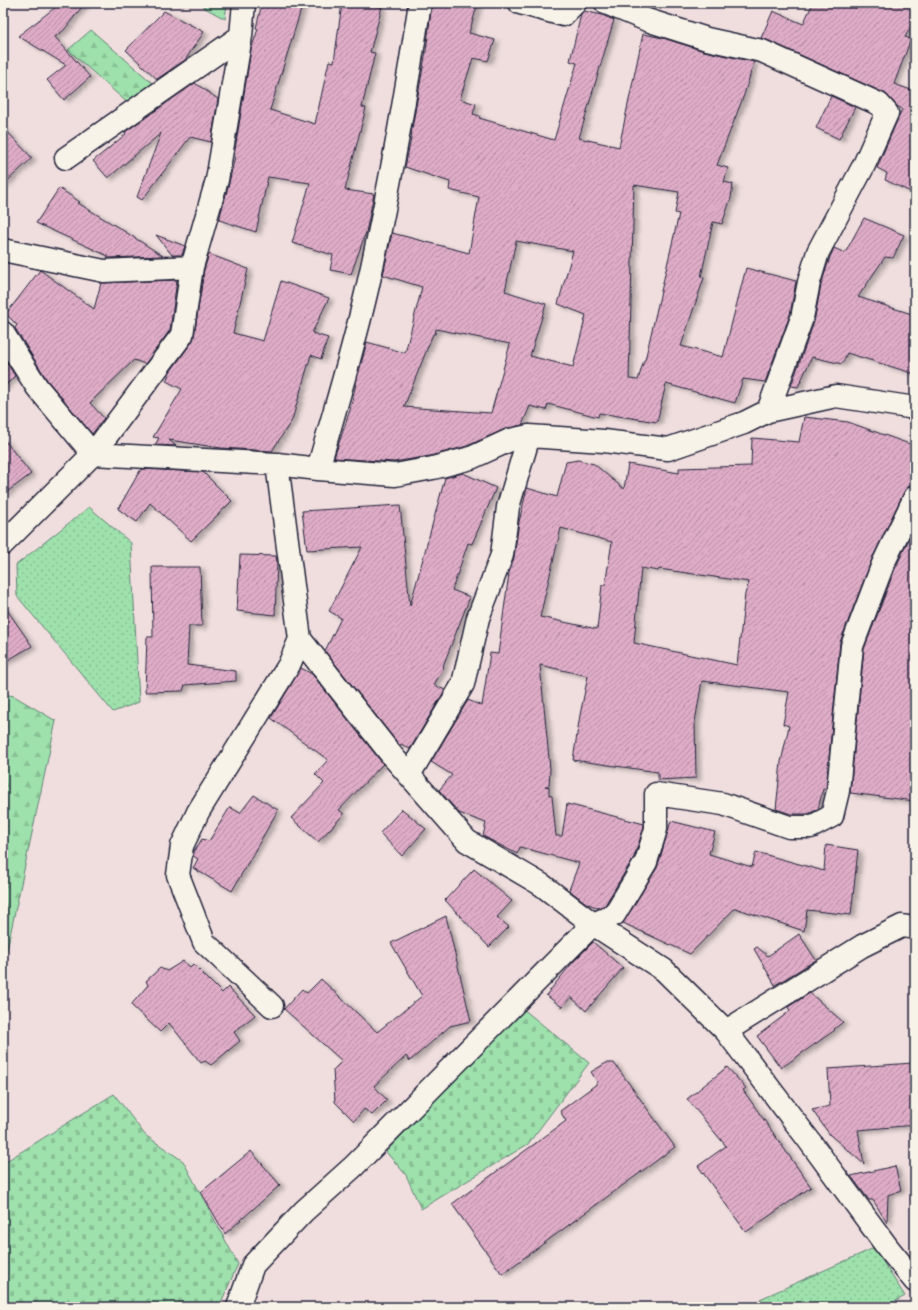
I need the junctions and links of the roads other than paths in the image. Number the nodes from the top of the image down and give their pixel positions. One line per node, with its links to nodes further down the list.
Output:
1 (244, 3): 6 (street)
2 (420, 3): 16 (street)
3 (520, 3): 4 (street)
4 (575, 3)
5 (606, 3): 12 (street)
6 (241, 36): 7 (street); 9 (street)
7 (66, 158)
8 (3, 250): 9 (street)
9 (192, 268): 14 (street)
10 (3, 333): 14 (street)
11 (915, 408): 12 (street)
12 (768, 411): 13 (street)
13 (529, 436): 16 (street); 20 (street)
14 (93, 454): 15 (street); 18 (street)
15 (277, 464): 16 (street); 19 (street)
16 (318, 469)
17 (915, 497): 21 (street)
18 (3, 544)
19 (300, 639): 20 (street); 23 (street)
20 (409, 775): 21 (street)
21 (593, 924): 24 (street); 26 (street)
22 (915, 928): 24 (street)
23 (272, 1006)
24 (726, 1031): 25 (street)
25 (915, 1281)
26 (238, 1307)

